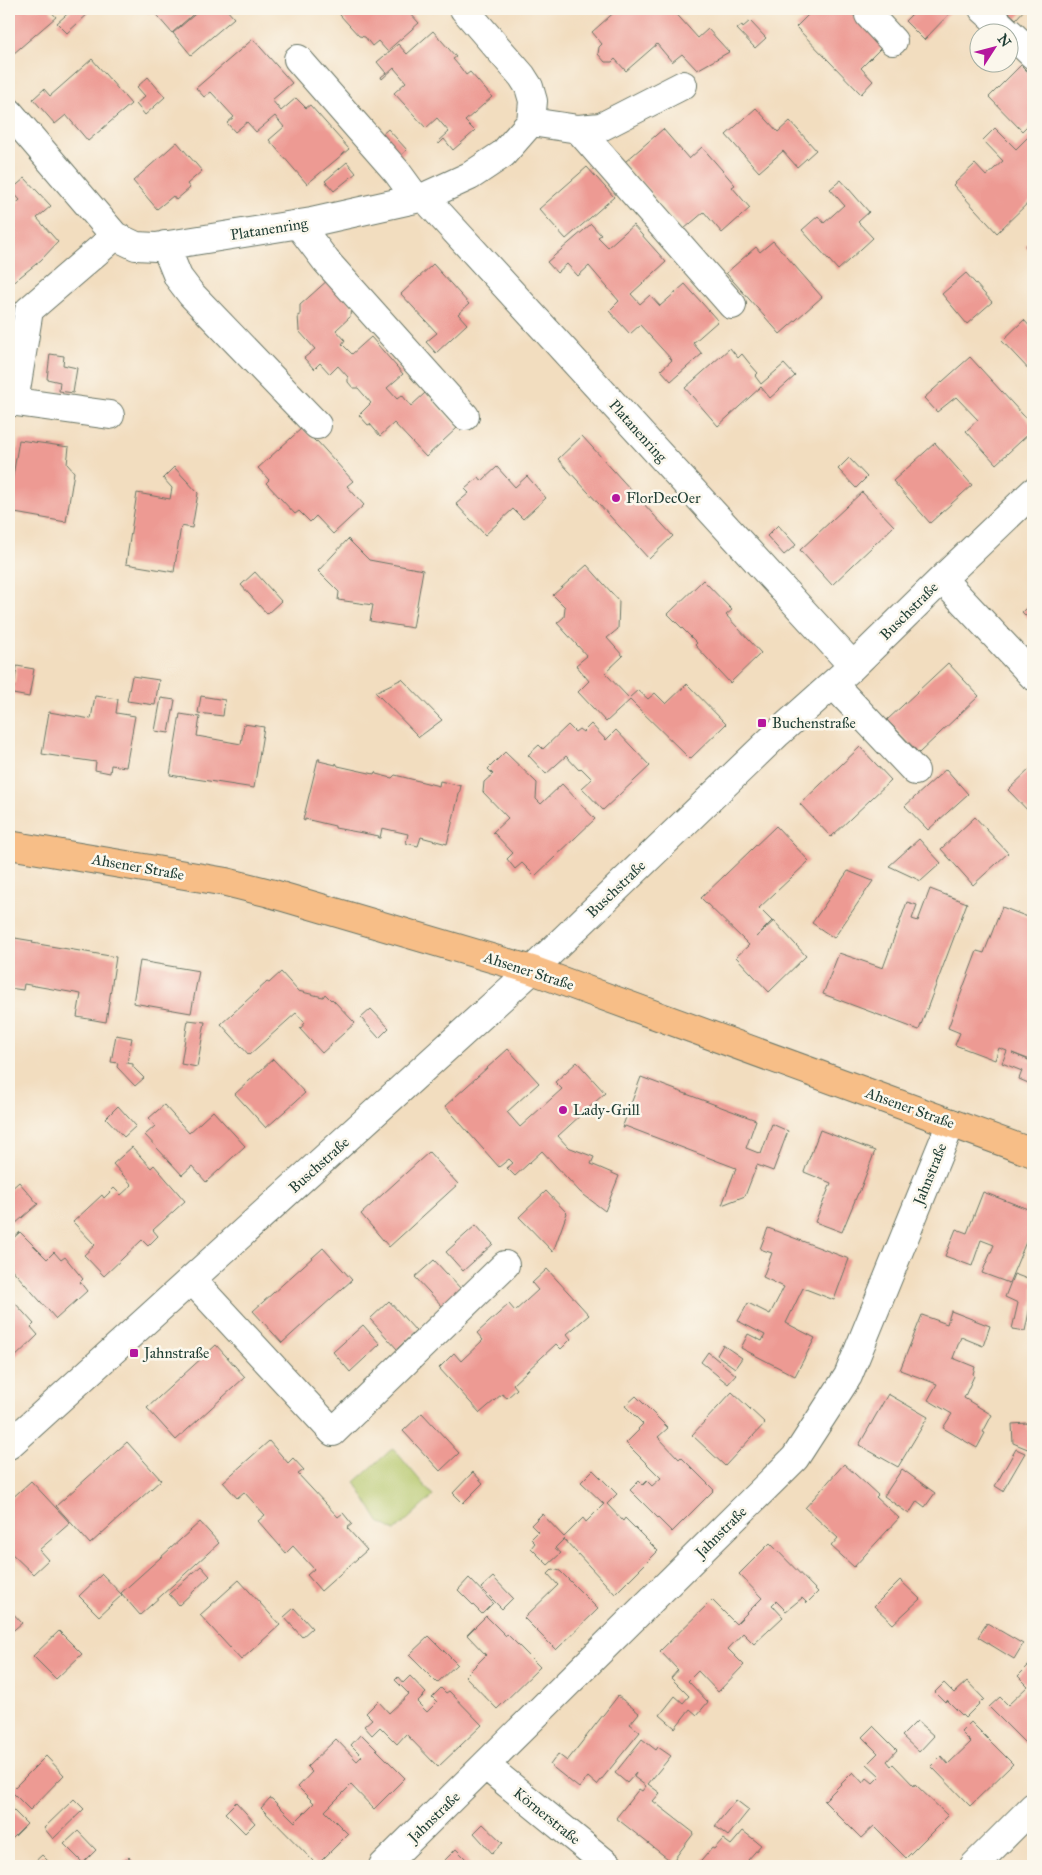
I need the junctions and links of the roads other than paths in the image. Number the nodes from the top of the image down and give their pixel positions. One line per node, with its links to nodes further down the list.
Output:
1 (464, 9): 11 (street)
2 (983, 9): 4 (street)
3 (869, 11): 5 (street)
4 (997, 22)
5 (894, 41)
6 (1020, 44): 7 (street)
7 (1033, 56)
8 (298, 59): 13 (street)
9 (683, 85): 12 (street)
10 (9, 112): 15 (street, Platanenring)
11 (531, 122): 12 (street); 13 (street, Platanenring)
12 (578, 129): 17 (street)
13 (420, 197): 14 (street, Platanenring); 24 (street, Platanenring)
14 (298, 224): 16 (street, Platanenring); 20 (street)
15 (115, 236): 16 (street, Platanenring); 18 (street)
16 (165, 245): 21 (street)
17 (732, 305)
18 (11, 401): 19 (street)
19 (110, 415)
20 (465, 416)
21 (317, 425)
22 (1033, 492): 23 (street, Buschstraße)
23 (942, 579): 24 (street, Buschstraße); 25 (street)
24 (853, 666): 26 (street, Buschstraße)
25 (1033, 676)
26 (833, 684): 27 (street); 29 (street, Buschstraße)
27 (915, 771)
28 (9, 845): 29 (main road, Ahsener Straße)
29 (532, 970): 30 (main road, Ahsener Straße); 33 (street, Buschstraße)
30 (951, 1123): 31 (main road, Ahsener Straße); 35 (street, Jahnstraße)
31 (1033, 1153)
32 (504, 1265): 33 (street)
33 (192, 1280): 34 (street, Buschstraße)
34 (9, 1445)
35 (486, 1766): 37 (street, Jahnstraße); 38 (street, Körnerstraße)
36 (1033, 1807): 39 (street)
37 (383, 1866)
38 (609, 1866)
39 (974, 1866)

